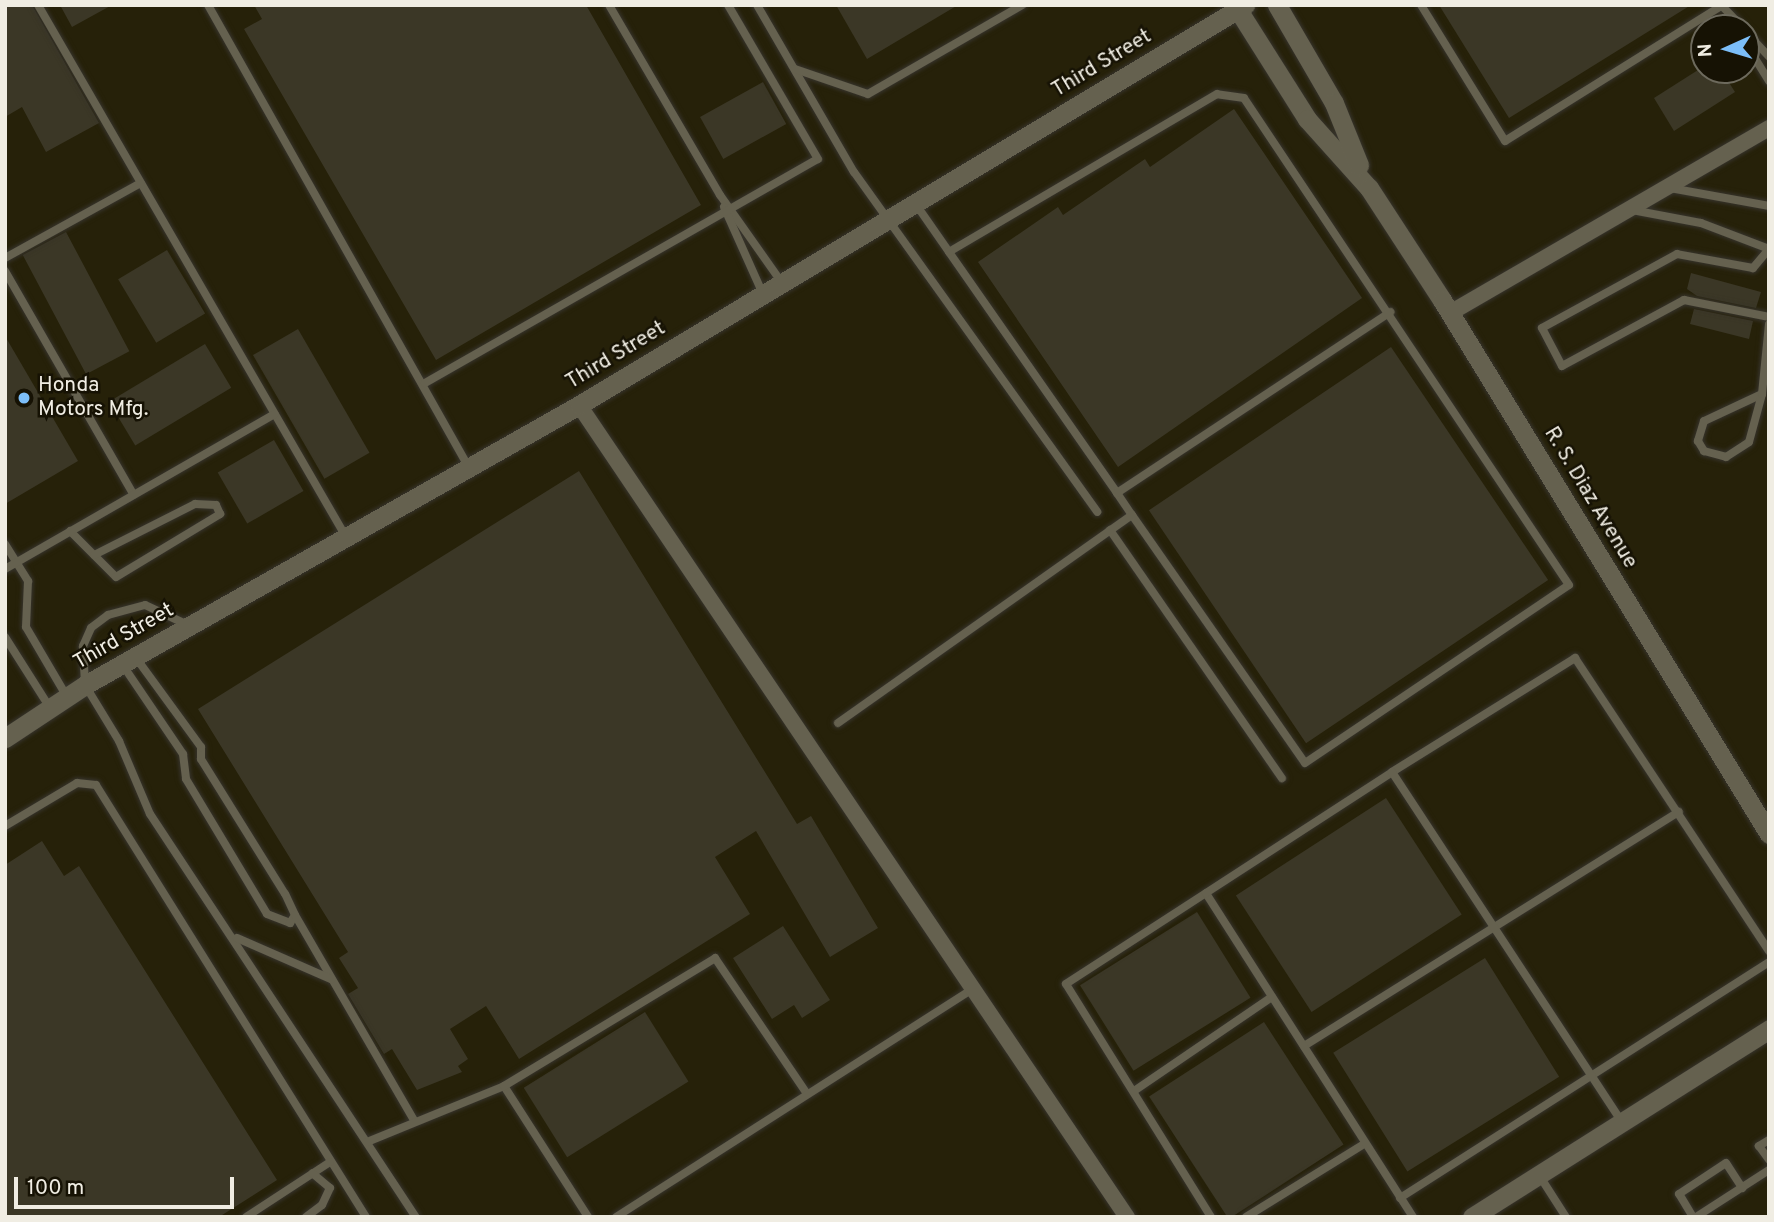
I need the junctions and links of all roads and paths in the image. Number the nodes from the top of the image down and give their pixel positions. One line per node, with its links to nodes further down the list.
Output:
1 (38, 5): 13 (lane)
2 (208, 5): 31 (lane)
3 (609, 5): 19 (lane)
4 (728, 5): 19 (lane)
5 (757, 5): 11 (lane)
6 (1022, 5): 11 (lane)
7 (1277, 5): 15 (street, R. S. Diaz Avenue)
8 (1421, 5): 9 (lane)
9 (1723, 5)
10 (1239, 7): 15 (street, R. S. Diaz Avenue); 16 (street, Third Street)
11 (794, 69): 20 (lane)
12 (1769, 128): 14 (street)
13 (141, 183): 23 (lane); 34 (lane)
14 (1667, 187): 17 (lane); 18 (street)
15 (1370, 188): 28 (street, R. S. Diaz Avenue)
16 (915, 203): 20 (street, Third Street); 22 (lane)
17 (1769, 206)
18 (1629, 209): 21 (lane); 28 (street)
19 (729, 210): 25 (lane); 26 (lane); 31 (lane)
20 (891, 217): 25 (street, Third Street); 38 (lane)
21 (1769, 249): 29 (lane)
22 (949, 252): 27 (lane); 36 (lane)
23 (5, 258)
24 (5, 271): 37 (lane)
25 (782, 283): 26 (street, Third Street)
26 (763, 294): 33 (street, Third Street)
27 (1390, 312): 36 (lane); 39 (lane)
28 (1450, 313): 59 (street, R. S. Diaz Avenue)
29 (1769, 317)
30 (1769, 324): 32 (lane)
31 (425, 383): 35 (lane)
32 (1762, 394): 32 (lane)
33 (579, 405): 35 (street, Third Street); 67 (street)
34 (275, 414): 37 (lane); 42 (lane)
35 (469, 467): 42 (street, Third Street)
36 (1117, 494): 39 (lane)
37 (134, 495): 41 (lane)
38 (1097, 512)
39 (1132, 515): 40 (lane)
40 (1110, 530): 53 (lane); 56 (lane)
41 (70, 531): 44 (lane); 45 (lane)
42 (346, 537): 47 (street, Third Street)
43 (5, 544): 45 (lane)
44 (94, 555): 44 (lane)
45 (21, 560): 46 (lane); 51 (lane)
46 (5, 569)
47 (189, 626): 49 (street, Third Street); 50 (lane)
48 (5, 637): 52 (lane)
49 (129, 660): 50 (street, Third Street); 61 (lane); 61 (lane)
50 (85, 685): 51 (street, Third Street); 63 (lane)
51 (67, 697): 52 (street, Third Street)
52 (50, 708): 54 (street, Third Street)
53 (838, 723)
54 (5, 738)
55 (1392, 772): 57 (lane); 60 (lane); 62 (lane)
56 (1282, 778)
57 (1679, 812): 62 (lane); 64 (lane)
58 (5, 826): 81 (lane)
59 (1769, 834)
60 (1206, 893): 68 (lane); 73 (lane)
61 (295, 915): 66 (lane)
62 (1493, 926): 70 (lane); 71 (lane)
63 (235, 938): 66 (lane); 78 (lane)
64 (1769, 951)
65 (1769, 962): 71 (lane)
66 (331, 979): 75 (lane)
67 (973, 989): 74 (lane); 94 (street)
68 (1272, 997): 70 (lane); 73 (lane)
69 (1769, 1029): 76 (street)
70 (1304, 1046): 79 (lane)
71 (1590, 1074): 76 (lane); 86 (lane)
72 (504, 1086): 74 (lane); 75 (lane); 92 (lane)
73 (1134, 1091): 95 (lane)
74 (807, 1094): 93 (lane)
75 (415, 1122): 78 (lane)
76 (1622, 1122): 84 (street)
77 (1769, 1140): 80 (lane)
78 (367, 1142): 91 (lane)
79 (1364, 1144): 86 (lane); 96 (lane)
80 (1769, 1160)
81 (330, 1161): 83 (lane); 90 (lane)
82 (1769, 1170): 85 (lane)
83 (312, 1173): 88 (lane); 89 (lane)
84 (1538, 1174): 87 (street); 98 (lane)
85 (1742, 1188): 99 (lane); 99 (lane)
86 (1400, 1198): 97 (lane)
87 (1483, 1214)
88 (246, 1217)
89 (306, 1217)
90 (366, 1217)
91 (416, 1217)
92 (588, 1217)
93 (615, 1217)
94 (1127, 1217)
95 (1211, 1217)
96 (1246, 1217)
97 (1413, 1217)
98 (1566, 1217)
99 (1695, 1217)

